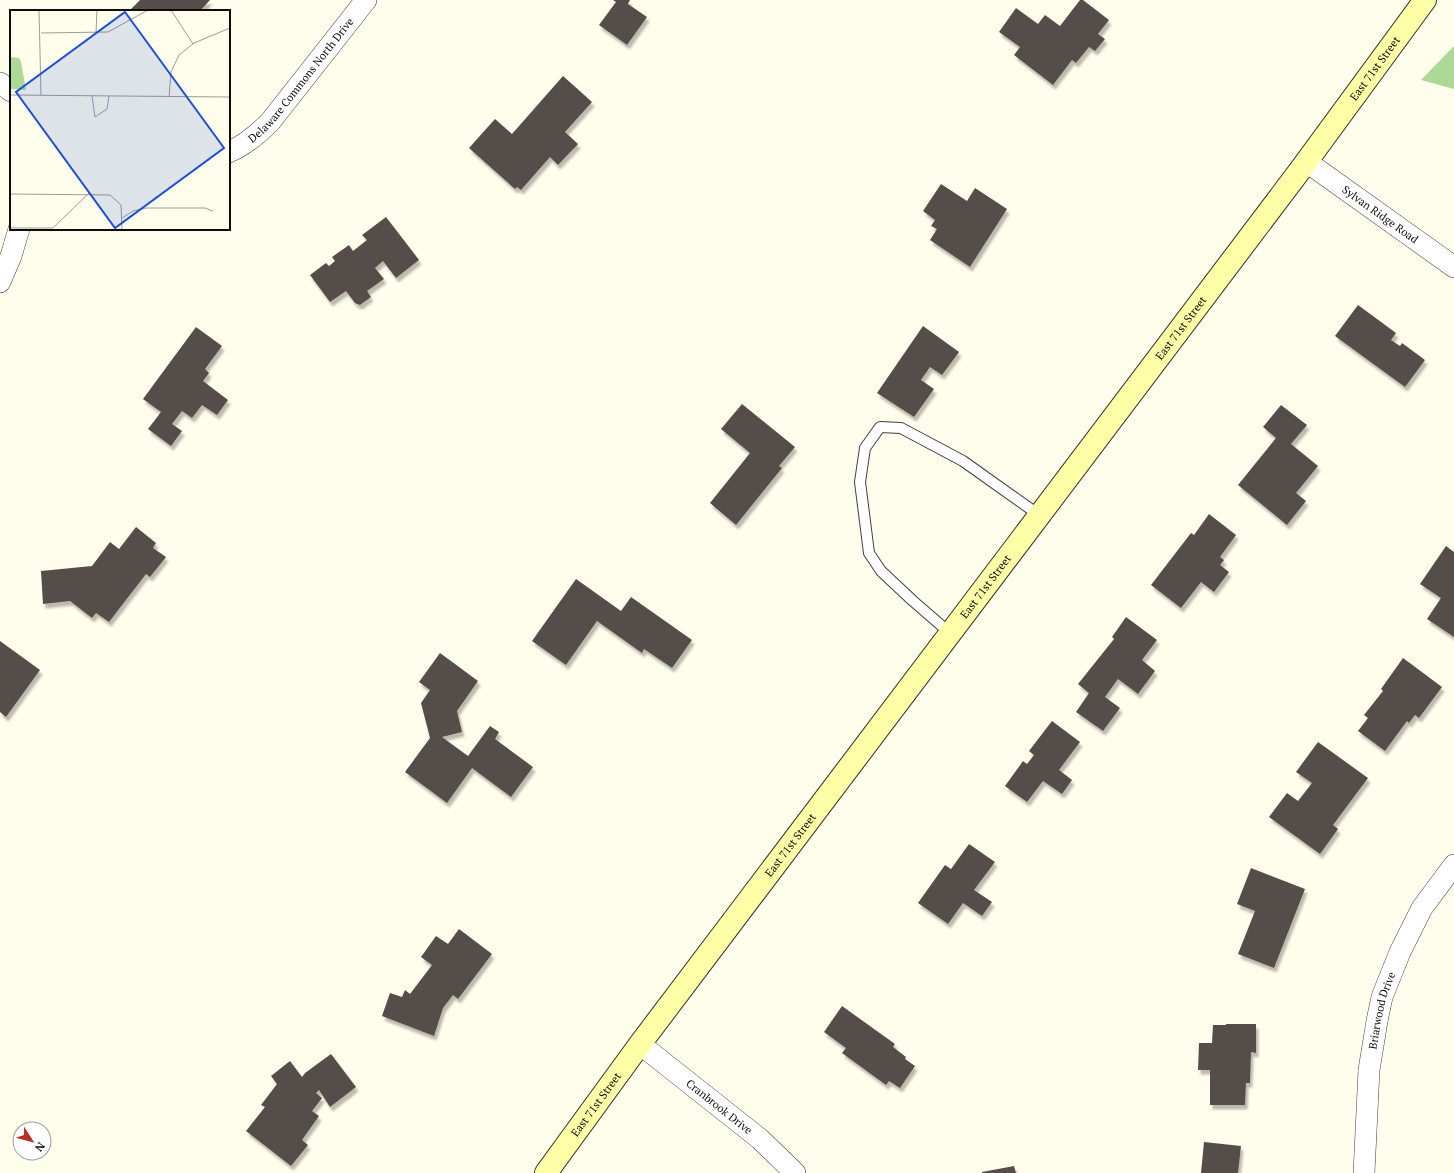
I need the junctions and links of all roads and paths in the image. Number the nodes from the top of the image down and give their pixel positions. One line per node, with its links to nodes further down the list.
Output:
1 (366, 0): 5 (street, Delaware Commons North Drive)
2 (1425, 0): 6 (main road, East 71st Street)
3 (0, 83): 4 (street)
4 (10, 90)
5 (230, 152)
6 (1307, 162): 8 (street, Sylvan Ridge Road); 10 (main road, East 71st Street)
7 (19, 230): 9 (street)
8 (1454, 267)
9 (0, 282)
10 (1039, 515): 11 (main road, East 71st Street); 11 (lane)
11 (950, 633): 13 (main road, East 71st Street)
12 (1454, 865): 16 (street, Briarwood Drive)
13 (640, 1044): 14 (main road, East 71st Street); 15 (street, Cranbrook Drive)
14 (546, 1173)
15 (795, 1173)
16 (1364, 1173)

